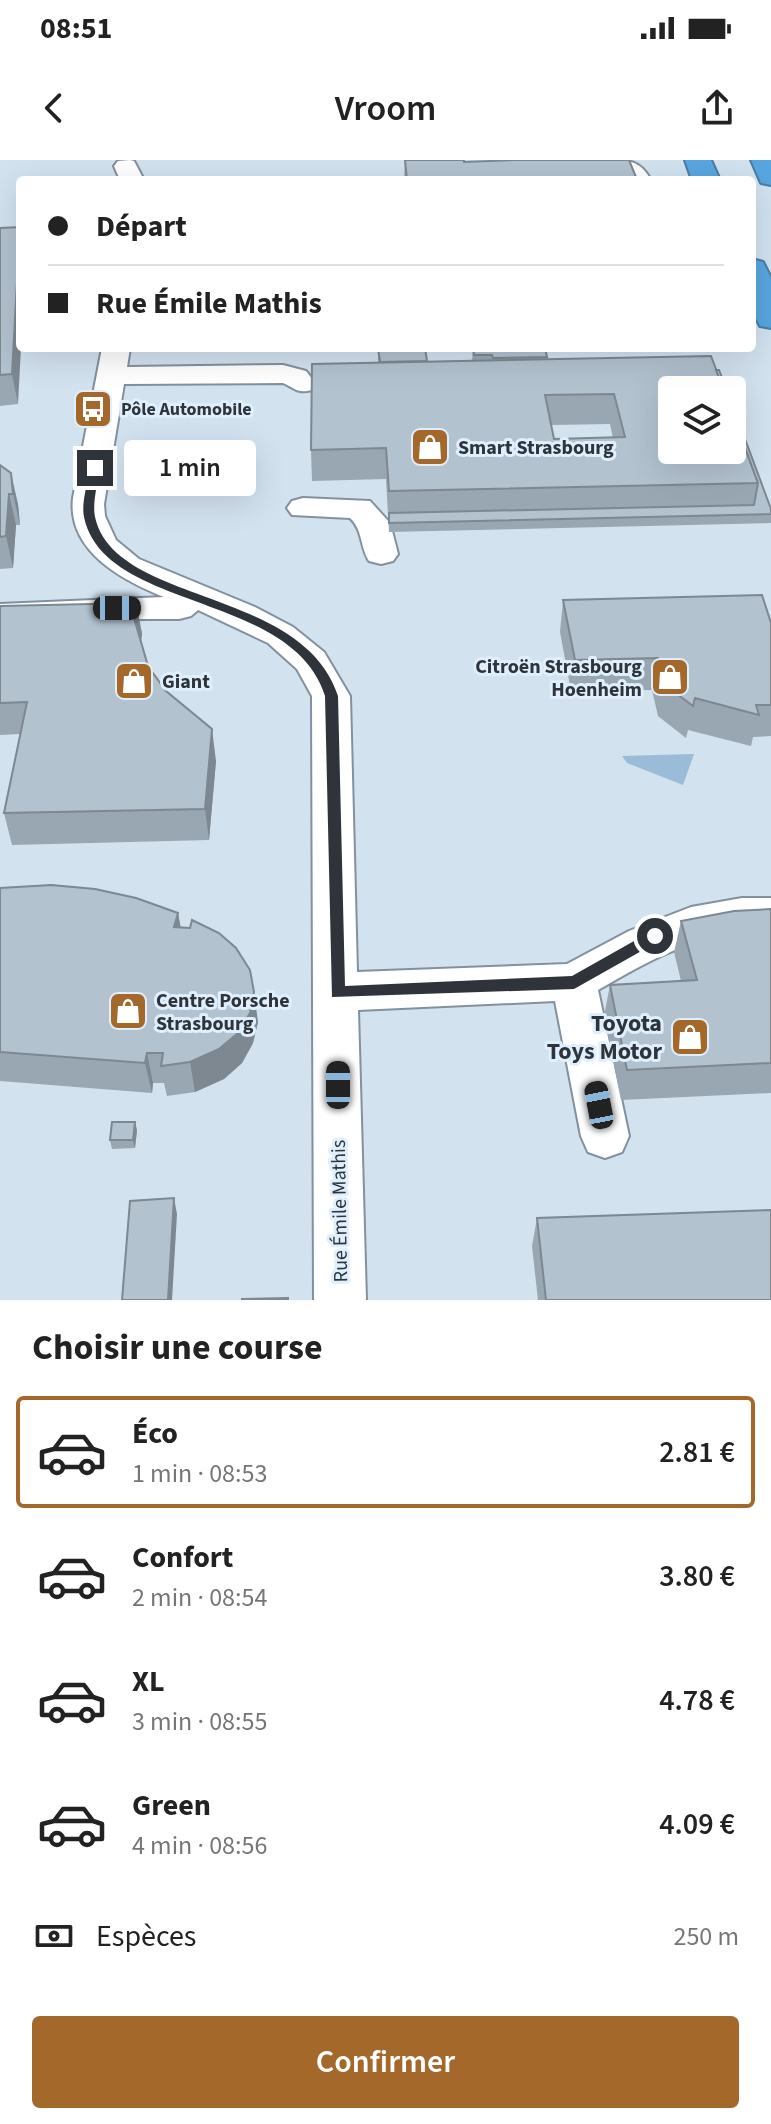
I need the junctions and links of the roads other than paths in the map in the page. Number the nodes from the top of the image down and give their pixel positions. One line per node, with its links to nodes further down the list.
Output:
1 (616, 160): 3 (street)
2 (764, 160): 4 (highway)
3 (637, 176)
4 (771, 177)
5 (756, 279): 6 (highway)
6 (771, 319)
7 (113, 362): 8 (street); 11 (street, Rue Émile Mathis)
8 (302, 384)
9 (303, 508): 10 (street)
10 (381, 554)
11 (195, 594): 12 (street); 15 (street, Rue Émile Mathis)
12 (0, 615)
13 (771, 915): 14 (street)
14 (574, 982): 15 (street); 16 (street)
15 (337, 992): 17 (street, Rue Émile Mathis)
16 (605, 1136)
17 (340, 1300)

